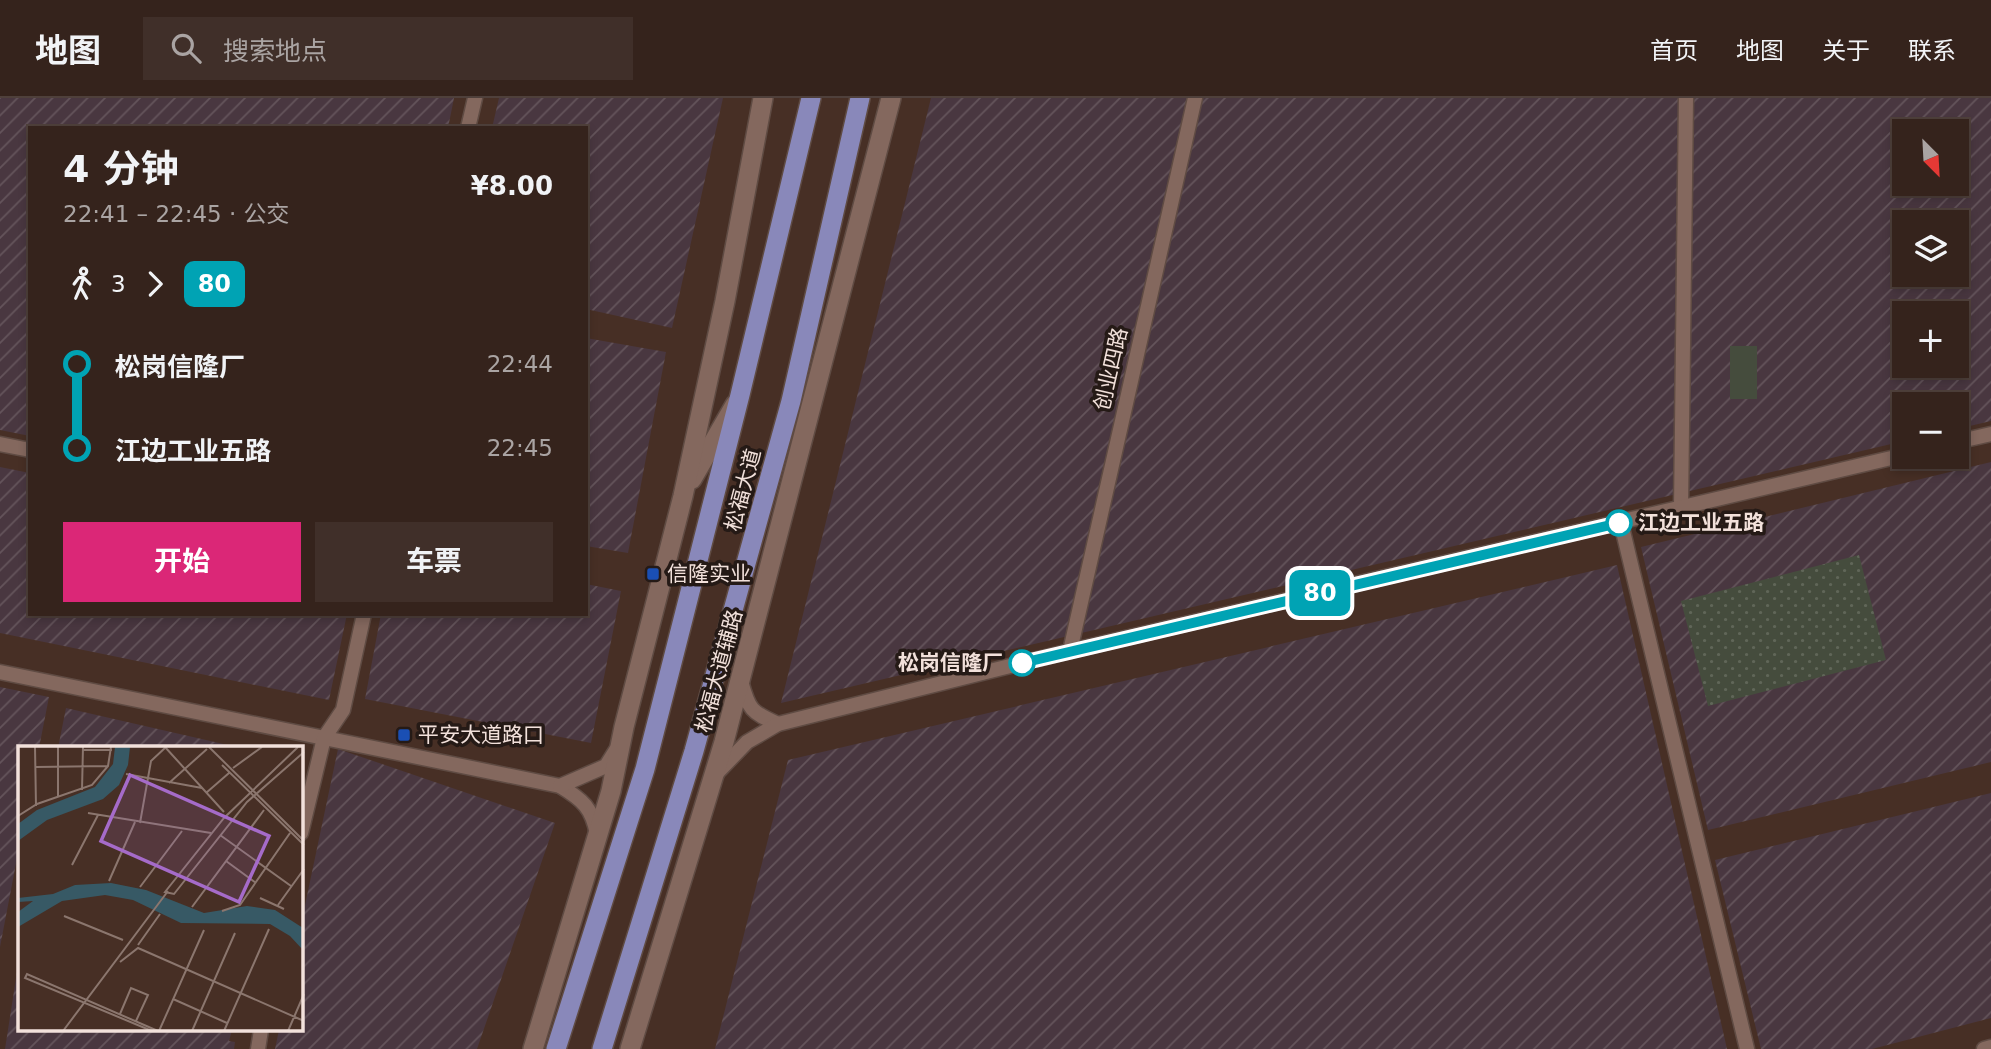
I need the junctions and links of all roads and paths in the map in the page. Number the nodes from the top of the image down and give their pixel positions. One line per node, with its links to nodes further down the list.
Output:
1 (475, 98): 8 (street)
2 (763, 98): 16 (main road)
3 (811, 98): 9 (main road, 松福大道)
4 (860, 98): 10 (main road, 松福大道)
5 (891, 98): 17 (main road, 松福大道辅路)
6 (1195, 98): 21 (street, 创业四路)
7 (1686, 98): 18 (street)
8 (468, 126)
9 (740, 395): 16 (main road); 34 (main road, 松福大道)
10 (791, 401): 17 (main road); 32 (main road, 松福大道)
11 (1991, 434): 12 (street)
12 (1969, 439)
13 (0, 444): 14 (street)
14 (28, 450)
15 (1892, 458): 18 (street)
16 (683, 496): 26 (main road)
17 (787, 506): 23 (main road, 松福大道辅路)
18 (1681, 509): 19 (street)
19 (1621, 523): 21 (street); 39 (street)
20 (364, 616): 25 (street)
21 (1070, 651): 24 (street)
22 (0, 672): 25 (street)
23 (740, 680): 24 (street); 27 (main road, 松福大道辅路)
24 (778, 724): 27 (street)
25 (324, 738): 28 (street); 29 (street)
26 (620, 744): 28 (street); 30 (main road)
27 (712, 779): 33 (main road, 松福大道辅路)
28 (560, 786): 30 (street)
29 (303, 825)
30 (598, 838): 31 (main road)
31 (555, 979): 34 (main road); 36 (main road)
32 (624, 982): 37 (main road, 松福大道); 38 (main road)
33 (634, 1043)
34 (552, 1047)
35 (1991, 1047): 40 (street)
36 (533, 1049)
37 (602, 1049)
38 (616, 1049)
39 (1747, 1049)
40 (1984, 1049)

